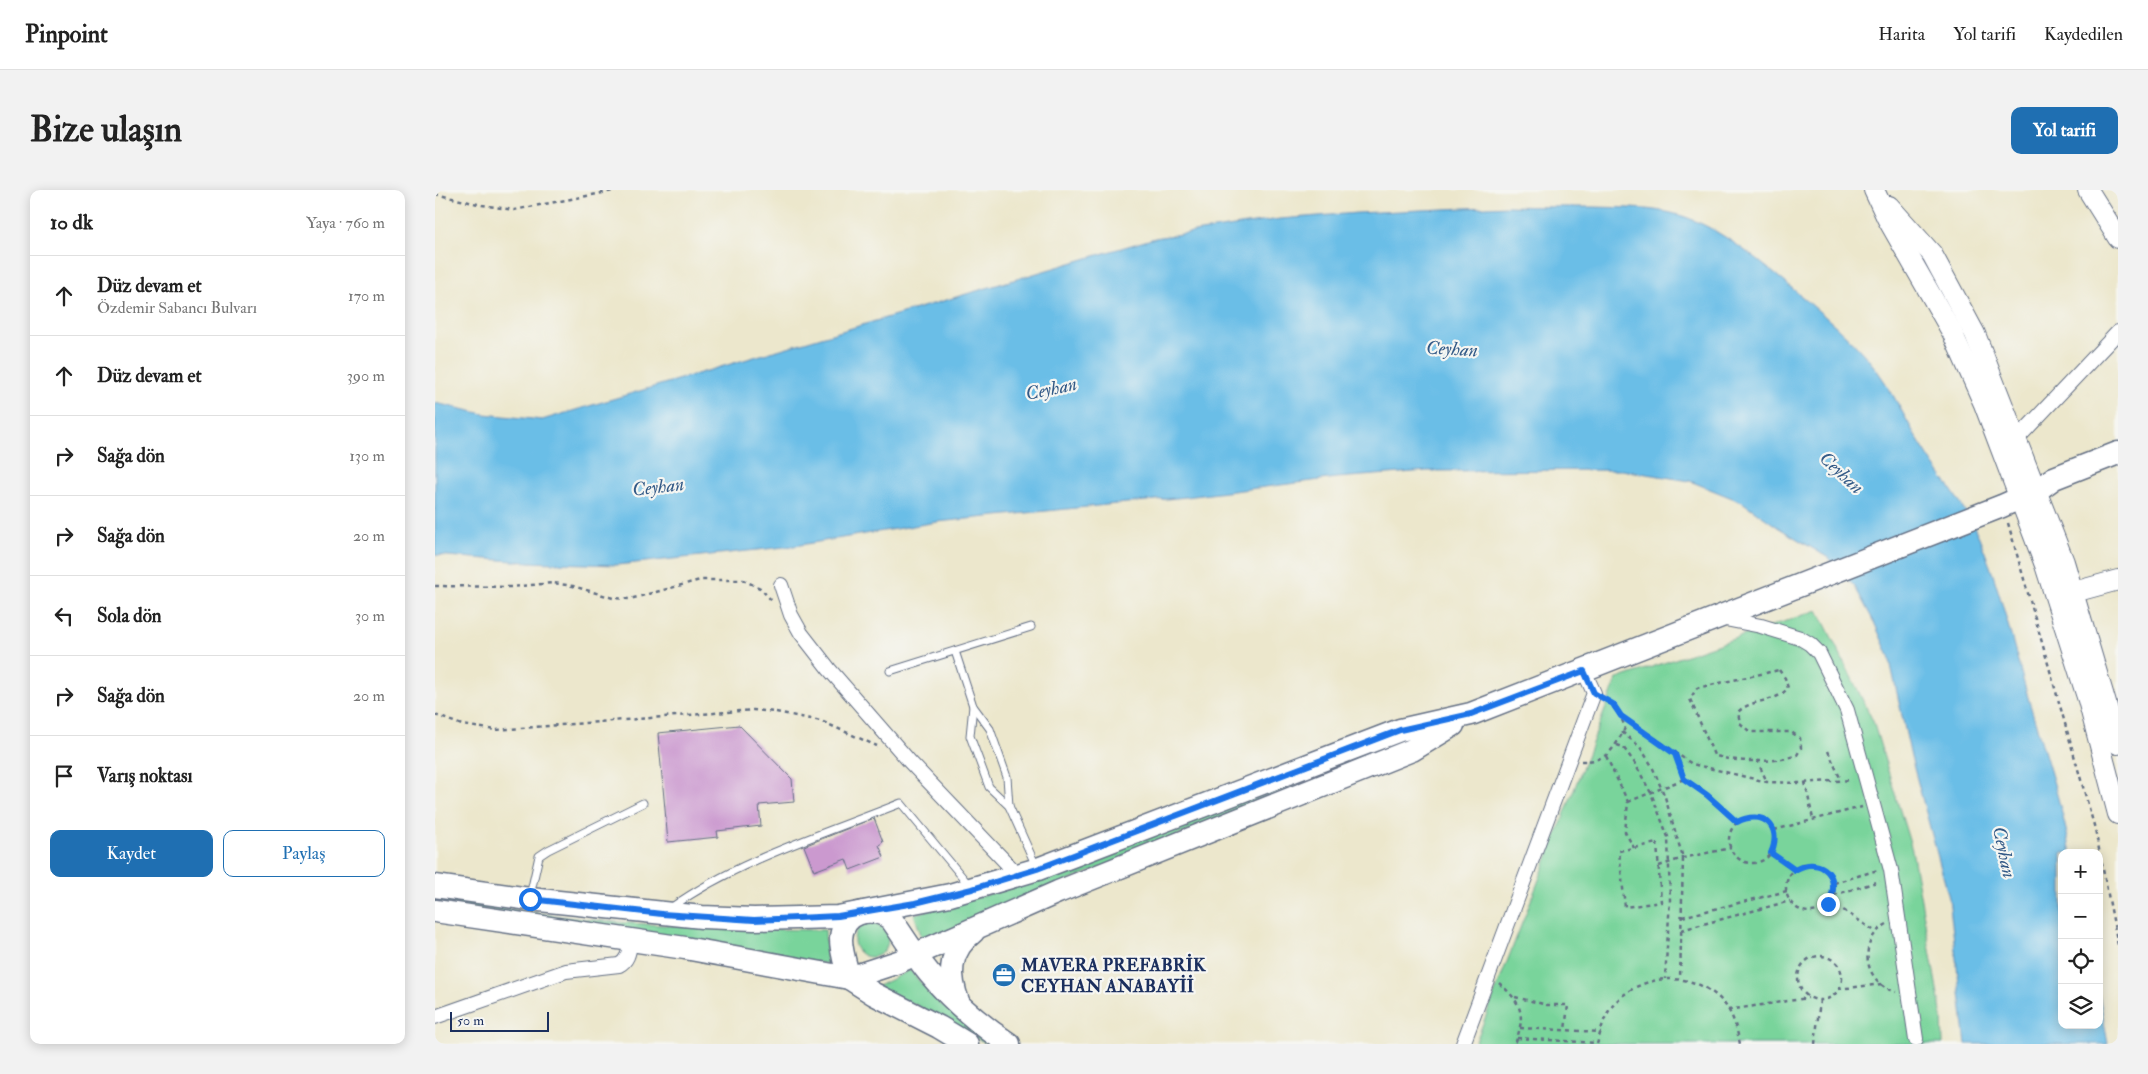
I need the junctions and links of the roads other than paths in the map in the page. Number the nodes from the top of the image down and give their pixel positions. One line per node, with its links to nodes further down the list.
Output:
1 (1874, 190): 5 (street); 8 (street)
2 (2088, 190): 3 (street)
3 (2118, 238)
4 (2118, 332): 5 (street)
5 (2016, 440): 8 (street)
6 (2118, 453): 8 (main road)
7 (2118, 468): 8 (main road)
8 (2020, 499): 11 (street); 12 (main road); 22 (street)
9 (2118, 580): 11 (street)
10 (781, 585): 23 (street)
11 (2074, 592): 19 (street)
12 (1717, 617): 16 (main road); 36 (street)
13 (1031, 627): 14 (lane)
14 (955, 651): 15 (lane); 17 (lane)
15 (890, 671)
16 (1584, 671): 18 (main road); 39 (street)
17 (973, 706): 21 (lane); 21 (lane)
18 (1471, 714): 23 (main road); 30 (main road)
19 (2117, 735)
20 (643, 804): 26 (lane)
21 (1009, 806): 23 (lane)
22 (2118, 814)
23 (1028, 872): 25 (main road)
24 (435, 886): 26 (main road)
25 (972, 889): 28 (main road); 29 (lane)
26 (530, 899): 29 (main road)
27 (435, 911): 31 (main road)
28 (864, 911): 29 (main road); 32 (main road); 33 (main road)
29 (662, 914)
30 (987, 922): 32 (main road); 34 (main road)
31 (631, 940): 33 (main road); 35 (street)
32 (915, 955): 33 (main road); 34 (main road)
33 (849, 978): 37 (main road)
34 (961, 1007): 38 (main road)
35 (435, 1017)
36 (1916, 1039)
37 (967, 1044)
38 (1009, 1044)
39 (1463, 1044)

